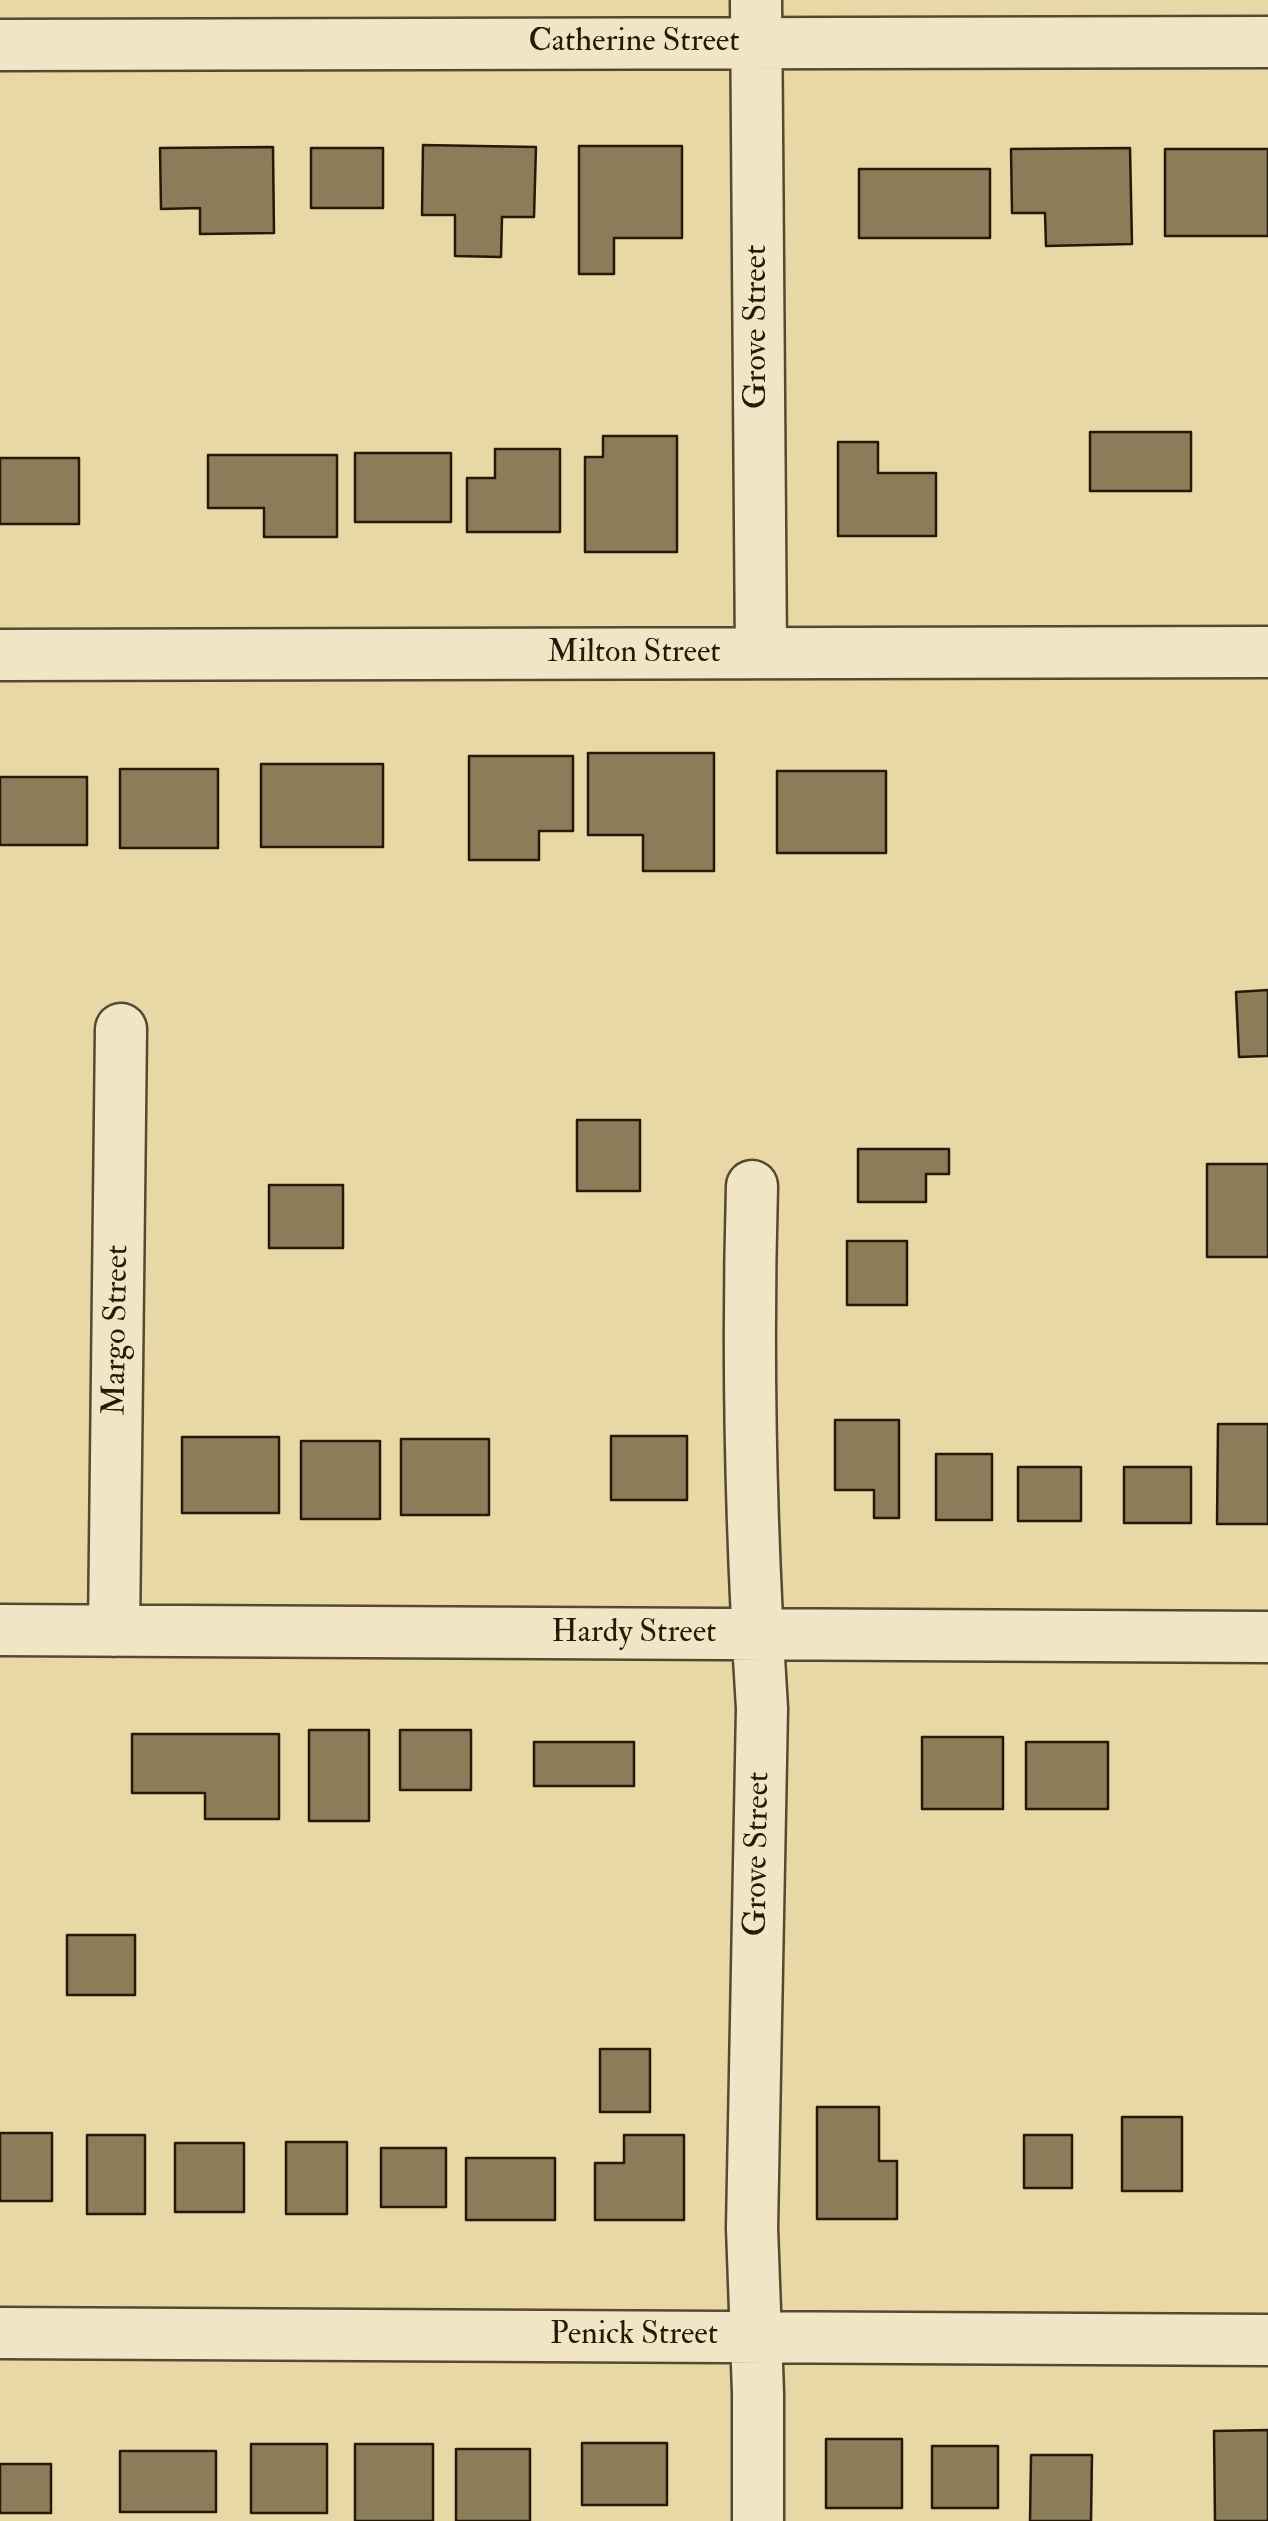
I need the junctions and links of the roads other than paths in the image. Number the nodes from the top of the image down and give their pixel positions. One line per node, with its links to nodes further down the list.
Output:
1 (756, 21): 2 (street, Catherine Street); 3 (street, Catherine Street); 5 (street, Grove Street)
2 (1268, 42)
3 (0, 45)
4 (1268, 652): 5 (street, Milton Street)
5 (760, 653): 6 (street, Milton Street)
6 (0, 656)
7 (121, 1029): 10 (street, Margo Street)
8 (752, 1186): 11 (street, Grove Street)
9 (0, 1630): 10 (street, Hardy Street)
10 (114, 1630): 11 (street, Hardy Street)
11 (758, 1635): 12 (street, Hardy Street); 14 (street, Grove Street)
12 (1268, 1637)
13 (0, 2332): 14 (street, Penick Street)
14 (756, 2337): 15 (street, Penick Street); 16 (street, Grove Street)
15 (1268, 2340)
16 (758, 2521)

